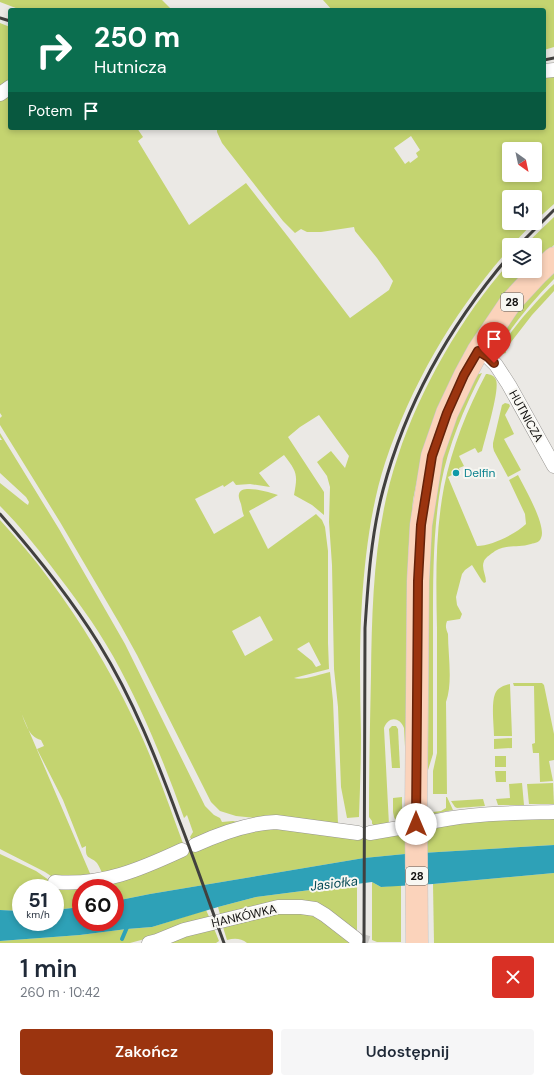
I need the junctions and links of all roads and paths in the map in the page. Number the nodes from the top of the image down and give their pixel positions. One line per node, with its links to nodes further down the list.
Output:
1 (554, 258): 2 (main road, 28)
2 (478, 351): 3 (street, HUTNICZA); 10 (main road, 28, bridge)
3 (554, 466)
4 (554, 812): 5 (street)
5 (436, 821)
6 (399, 828): 7 (street)
7 (64, 883)
8 (356, 939): 9 (street, HANKÓWKA)
9 (148, 943)
10 (417, 943)

